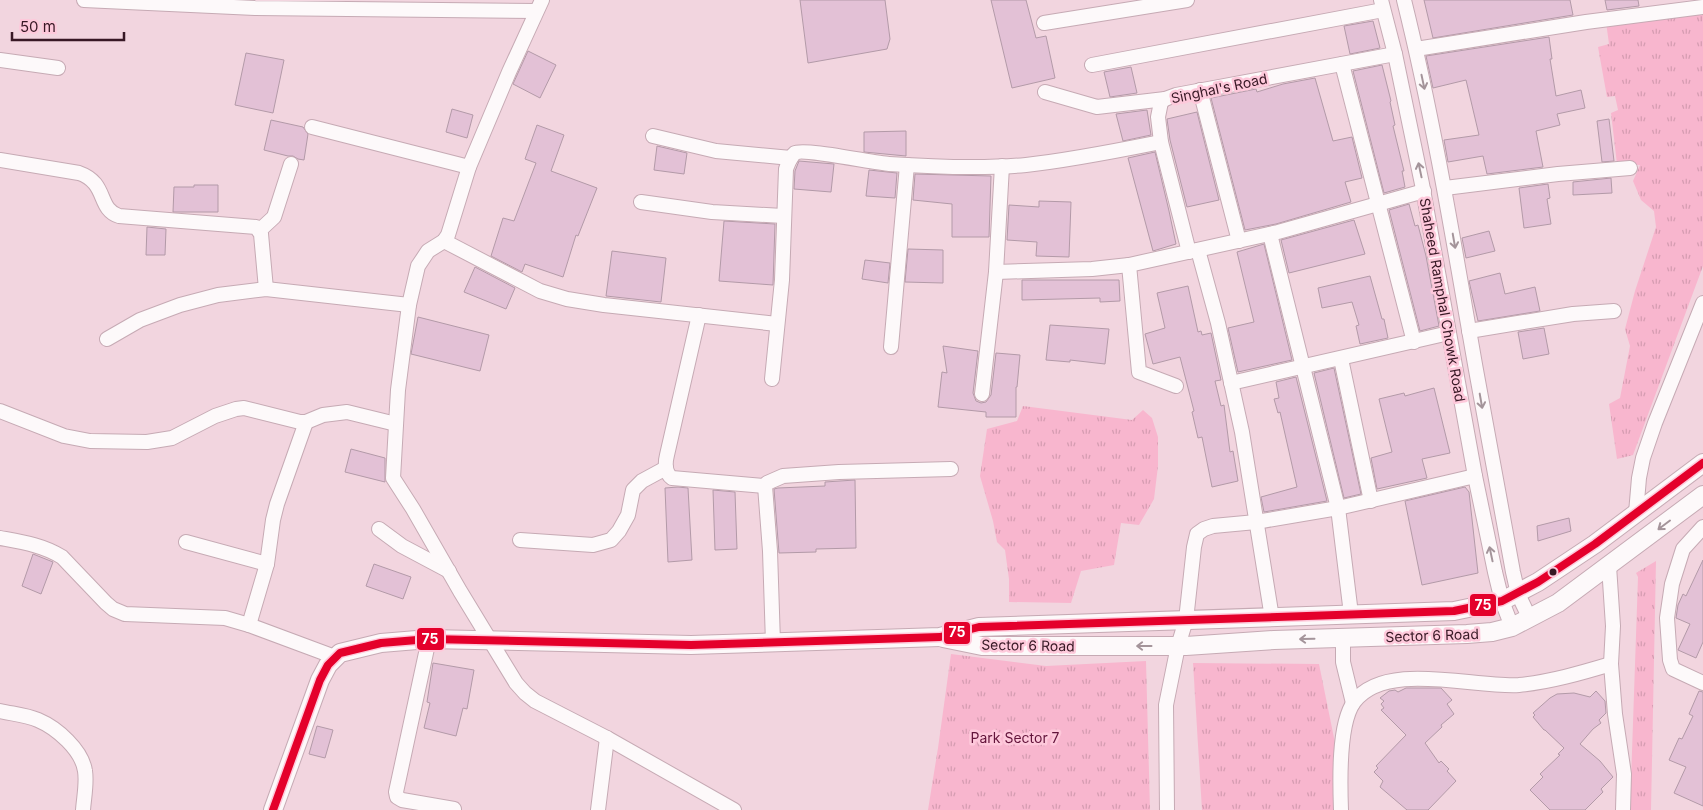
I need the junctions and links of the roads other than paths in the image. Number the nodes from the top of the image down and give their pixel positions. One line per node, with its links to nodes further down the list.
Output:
1 (84, 0): 4 (street)
2 (1187, 0): 9 (street)
3 (1404, 0): 10 (street, Shaheed Ramphal Chowk Road)
4 (335, 5): 6 (street)
5 (1382, 5): 11 (street, Shaheed Ramphal Chowk Road); 13 (street)
6 (539, 6): 27 (street)
7 (1652, 6): 8 (street); 10 (street)
8 (1703, 7)
9 (1044, 23)
10 (1416, 49): 29 (street, Shaheed Ramphal Chowk Road, one-way to 29)
11 (1394, 54): 14 (street, Singhal's Road); 30 (street, Shaheed Ramphal Chowk Road, one-way to 11)
12 (0, 60): 15 (street)
13 (1092, 64)
14 (1342, 64): 16 (street, Singhal's Road); 32 (street)
15 (58, 68)
16 (1200, 90): 18 (street, Singhal's Road); 36 (street)
17 (1045, 92): 18 (street, Singhal's Road)
18 (1165, 99): 21 (street)
19 (312, 126): 27 (street)
20 (653, 136): 22 (street)
21 (1161, 142): 26 (street); 38 (street)
22 (790, 158): 25 (street); 33 (street)
23 (0, 160): 34 (street)
24 (290, 164): 34 (street)
25 (907, 165): 26 (street); 51 (street)
26 (1002, 166): 40 (street)
27 (470, 167): 37 (street)
28 (1630, 168): 29 (street)
29 (1445, 188): 47 (street, Shaheed Ramphal Chowk Road, one-way to 47)
30 (1424, 191): 32 (street); 48 (street, Shaheed Ramphal Chowk Road)
31 (641, 202): 33 (street)
32 (1378, 204): 35 (street); 50 (street)
33 (783, 216): 46 (street)
34 (260, 230): 41 (street)
35 (1270, 234): 36 (street); 53 (street)
36 (1239, 241): 38 (street)
37 (444, 242): 43 (street); 45 (street)
38 (1194, 251): 39 (street); 55 (street)
39 (1129, 265): 40 (street); 56 (street)
40 (996, 272): 57 (street)
41 (266, 289): 43 (street); 49 (street)
42 (1703, 303): 69 (street)
43 (410, 305): 60 (street)
44 (1614, 311): 47 (street)
45 (699, 315): 46 (street); 62 (street)
46 (777, 324): 54 (street)
47 (1469, 331): 79 (street, Shaheed Ramphal Chowk Road, one-way to 79)
48 (1449, 333): 50 (street); 64 (street, Shaheed Ramphal Chowk Road)
49 (107, 339)
50 (1414, 342): 52 (street)
51 (891, 347)
52 (1341, 358): 53 (street); 67 (street)
53 (1302, 367): 55 (street); 68 (street)
54 (772, 379)
55 (1231, 382): 70 (street)
56 (1176, 386)
57 (982, 394)
58 (0, 411): 59 (street)
59 (306, 422): 60 (street); 76 (street)
60 (396, 424): 78 (street)
61 (1703, 462): 69 (street, Sector 6 Road)
62 (666, 468): 65 (street); 74 (street)
63 (952, 469): 65 (street)
64 (1475, 476): 67 (street); 80 (street, Shaheed Ramphal Chowk Road, one-way to 64)
65 (765, 486): 91 (street)
66 (1703, 495): 77 (street, Sector 6 Road, one-way to 77)
67 (1371, 501): 68 (street)
68 (1338, 508): 70 (street); 81 (street)
69 (1636, 513): 79 (street, Sector 6 Road)
70 (1256, 522): 82 (street); 84 (street)
71 (1703, 527): 95 (street)
72 (379, 528): 78 (street)
73 (0, 538): 85 (street)
74 (520, 540)
75 (186, 542): 76 (street)
76 (267, 564): 85 (street)
77 (1609, 566): 83 (street, Sector 6 Road); 94 (street)
78 (449, 571): 90 (street)
79 (1518, 594): 80 (street, Sector 6 Road); 83 (street, Shaheed Ramphal Chowk Road)
80 (1502, 601): 81 (street, Sector 6 Road); 86 (street, Shaheed Ramphal Chowk Road)
81 (1351, 614): 82 (street, Sector 6 Road)
82 (1272, 618): 84 (street, Sector 6 Road)
83 (1530, 619): 86 (street, Sector 6 Road)
84 (1186, 620): 87 (street, Sector 6 Road); 92 (street)
85 (250, 625): 93 (street)
86 (1512, 627): 88 (street, Sector 6 Road)
87 (940, 637): 91 (street); 92 (street, Sector 6 Road, one-way to 87)
88 (1343, 638): 92 (street, Sector 6 Road, one-way to 92); 96 (street)
89 (429, 639): 90 (street); 93 (street); 99 (street)
90 (492, 641): 91 (street); 98 (street)
91 (773, 643)
92 (1178, 646): 104 (street)
93 (335, 657): 101 (street)
94 (1611, 664): 96 (street); 106 (street)
95 (1703, 683)
96 (1353, 704): 105 (street)
97 (0, 711): 100 (street)
98 (607, 738): 102 (street); 103 (street)
99 (454, 809)
100 (83, 810)
101 (273, 810)
102 (598, 810)
103 (734, 810)
104 (1167, 810)
105 (1341, 810)
106 (1623, 810)

